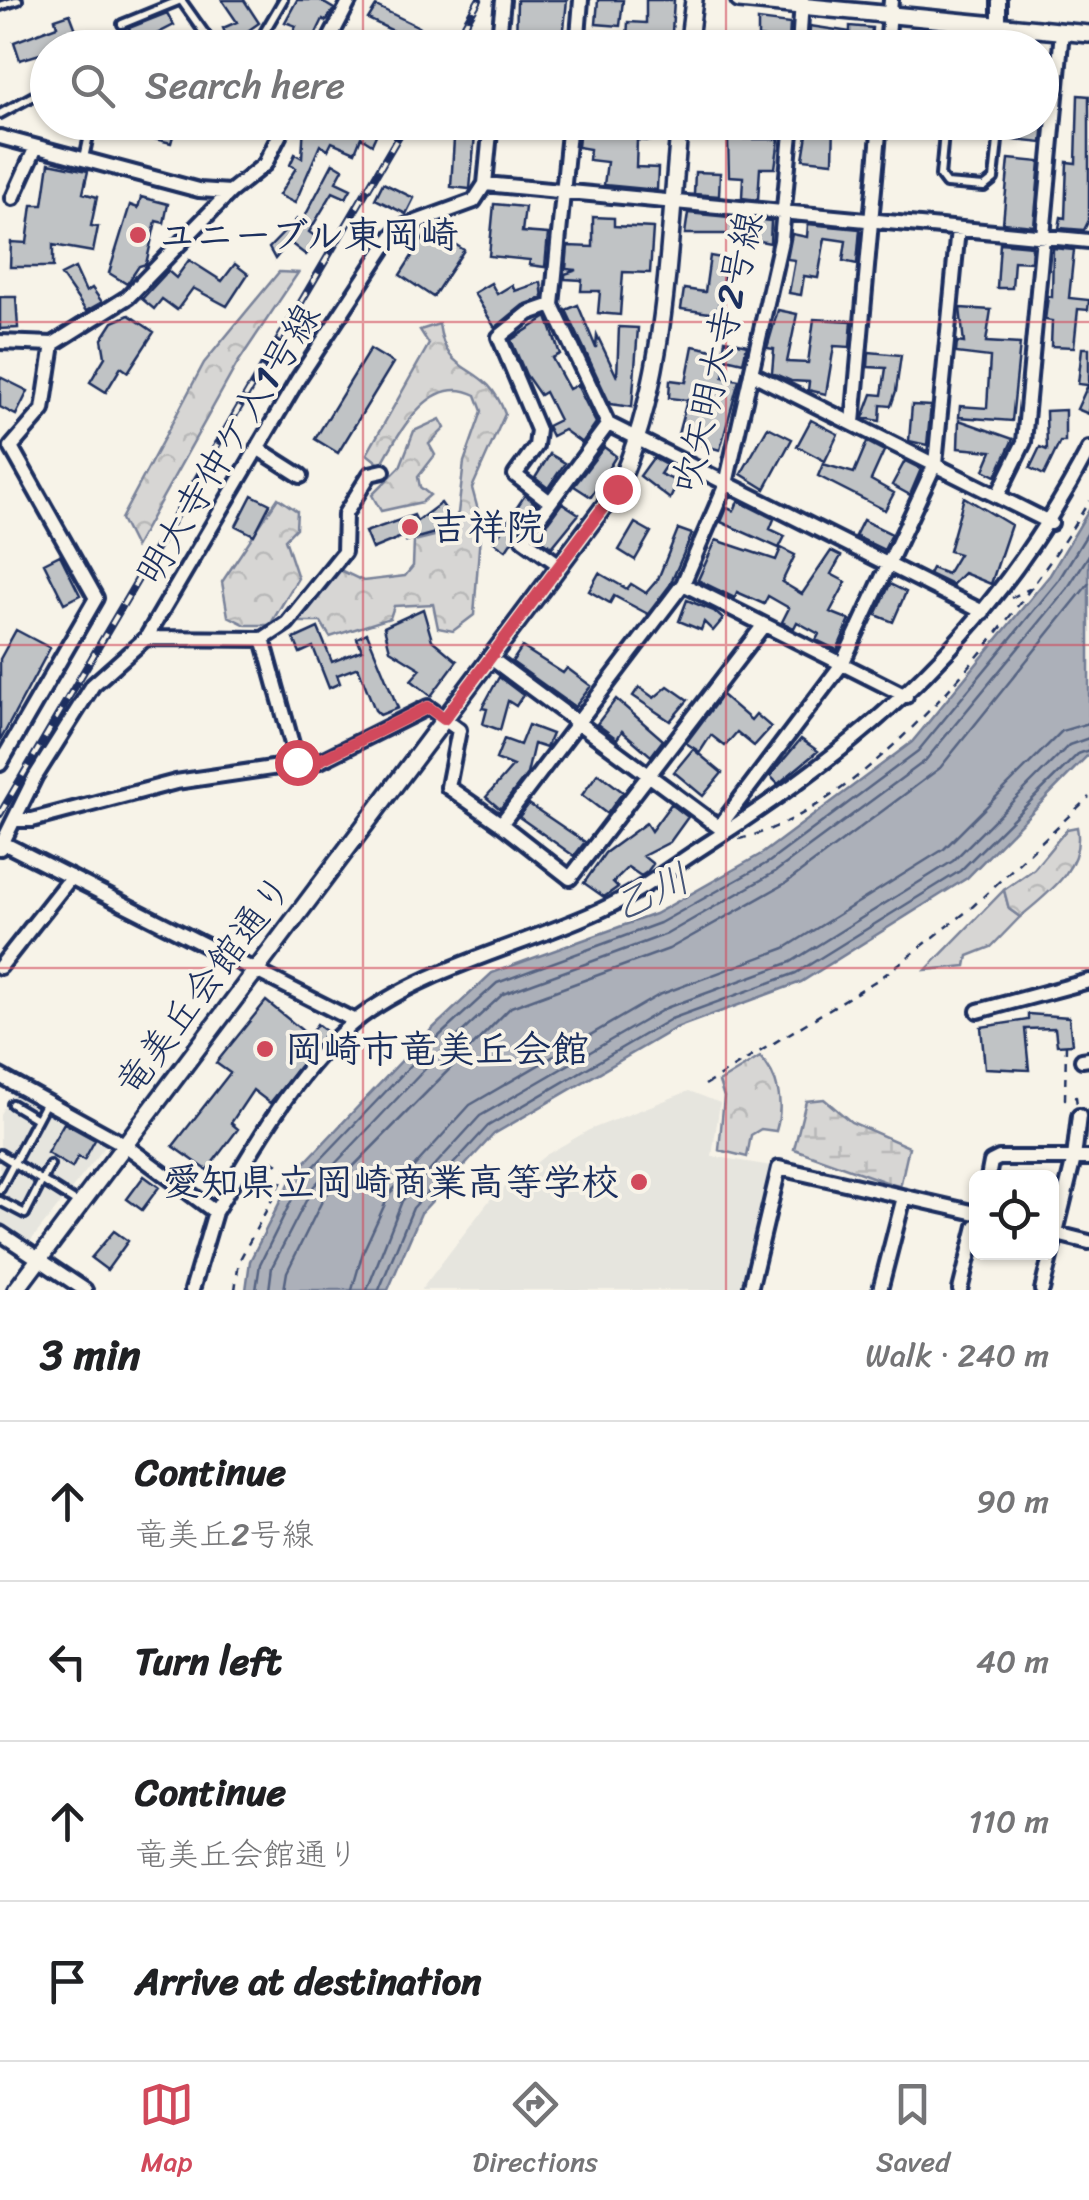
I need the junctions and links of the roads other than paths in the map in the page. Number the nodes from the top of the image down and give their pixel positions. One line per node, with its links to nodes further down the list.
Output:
1 (18, 0): 11 (lane)
2 (181, 0): 14 (lane); 16 (lane)
3 (283, 0): 17 (lane)
4 (350, 0): 18 (street)
5 (503, 0): 19 (street)
6 (581, 0): 20 (street)
7 (694, 0): 21 (street)
8 (739, 0): 10 (street)
9 (999, 0): 15 (street)
10 (802, 3): 12 (street); 22 (street)
11 (0, 6)
12 (891, 8): 13 (street)
13 (956, 20): 15 (street); 23 (lane)
14 (122, 24)
15 (1005, 26): 24 (lane); 25 (street)
16 (202, 30)
17 (266, 30)
18 (334, 30)
19 (500, 30)
20 (578, 30)
21 (690, 30)
22 (801, 30)
23 (955, 30)
24 (1006, 30)
25 (1051, 30)
26 (1059, 31): 27 (street)
27 (1062, 31): 28 (street); 29 (street)
28 (1089, 34)
29 (1059, 62)
30 (30, 98): 31 (lane)
31 (0, 114)
32 (0, 137): 43 (street)
33 (88, 140): 44 (lane)
34 (277, 140): 46 (street)
35 (489, 140): 45 (street)
36 (568, 140): 47 (street)
37 (678, 140): 49 (street)
38 (790, 140): 50 (street, 吹矢明大寺2号線)
39 (878, 140): 51 (street)
40 (943, 140): 41 (lane)
41 (998, 140)
42 (1051, 140): 53 (street)
43 (36, 148): 44 (street); 48 (street)
44 (84, 158): 46 (street)
45 (485, 184): 47 (street); 62 (street, 明大寺仲ケ入1号線)
46 (230, 192): 57 (street)
47 (563, 192): 49 (street); 55 (street)
48 (13, 198)
49 (672, 202): 50 (street); 61 (street)
50 (782, 213): 51 (street); 58 (street, 吹矢明大寺2号線)
51 (871, 220): 52 (street); 59 (street)
52 (958, 229): 53 (street); 64 (street)
53 (1042, 236): 54 (street); 68 (street)
54 (1089, 241)
55 (552, 306): 60 (street); 69 (street)
56 (0, 342): 57 (street)
57 (53, 344): 84 (street)
58 (750, 372): 59 (street); 67 (street, 吹矢明大寺2号線)
59 (853, 423): 64 (street)
60 (608, 424): 61 (street); 69 (street)
61 (640, 440): 67 (street); 72 (street)
62 (258, 448): 66 (street); 76 (street, 明大寺仲ケ入1号線)
63 (1089, 449): 70 (street)
64 (934, 464): 68 (street); 71 (street)
65 (383, 470): 77 (street)
66 (301, 476)
67 (726, 484): 71 (street); 73 (street, 吹矢明大寺2号線)
68 (998, 496): 70 (street)
69 (550, 502): 72 (street)
70 (1050, 523): 74 (street)
71 (890, 564): 74 (street); 79 (street)
72 (561, 566): 78 (street)
73 (683, 584): 75 (street); 82 (street, 吹矢明大寺2号線)
74 (983, 612): 80 (street)
75 (763, 626): 79 (street); 85 (street)
76 (146, 638): 77 (street); 86 (street, 明大寺仲ケ入1号線)
77 (263, 638): 83 (street)
78 (492, 659): 81 (street, 竜美丘会館通り); 82 (street)
79 (842, 664): 80 (street); 88 (street)
80 (906, 696): 88 (street)
81 (444, 719): 83 (street); 87 (street); 92 (street, 竜美丘会館通り)
82 (578, 723): 85 (street); 87 (street, 吹矢明大寺2号線)
83 (297, 762): 86 (street)
84 (0, 764)
85 (648, 776): 87 (street); 88 (street)
86 (16, 820): 89 (street, 明大寺仲ケ入1号線)
87 (501, 824)
88 (722, 830): 95 (street)
89 (2, 846): 90 (street)
90 (71, 878): 91 (street); 92 (street)
91 (0, 967)
92 (256, 971): 95 (street); 101 (street, 竜美丘会館通り)
93 (1089, 981): 94 (street)
94 (978, 1012)
95 (355, 1021): 113 (street)
96 (0, 1076): 97 (street)
97 (46, 1101): 100 (lane); 101 (street)
98 (12, 1104): 100 (lane)
99 (1078, 1116): 103 (street)
100 (37, 1118): 105 (lane)
101 (125, 1145): 112 (street, 竜美丘会館通り); 113 (street)
102 (0, 1154): 105 (lane)
103 (1074, 1158): 104 (street); 107 (street); 115 (street)
104 (1089, 1158)
105 (14, 1162): 108 (lane); 109 (lane)
106 (50, 1165): 108 (lane)
107 (990, 1170)
108 (44, 1178): 111 (lane); 112 (lane)
109 (0, 1189)
110 (904, 1197): 114 (street); 125 (street); 126 (street)
111 (0, 1201)
112 (80, 1205): 120 (street, 竜美丘会館通り)
113 (215, 1212): 124 (street)
114 (969, 1212)
115 (1059, 1214)
116 (0, 1233): 120 (street)
117 (1059, 1234): 118 (street)
118 (1089, 1242)
119 (969, 1254): 127 (street)
120 (40, 1257): 122 (street, 竜美丘会館通り); 123 (street)
121 (1048, 1260): 128 (street)
122 (16, 1290)
123 (84, 1290)
124 (192, 1290)
125 (750, 1290)
126 (880, 1290)
127 (960, 1290)
128 (1042, 1290)

